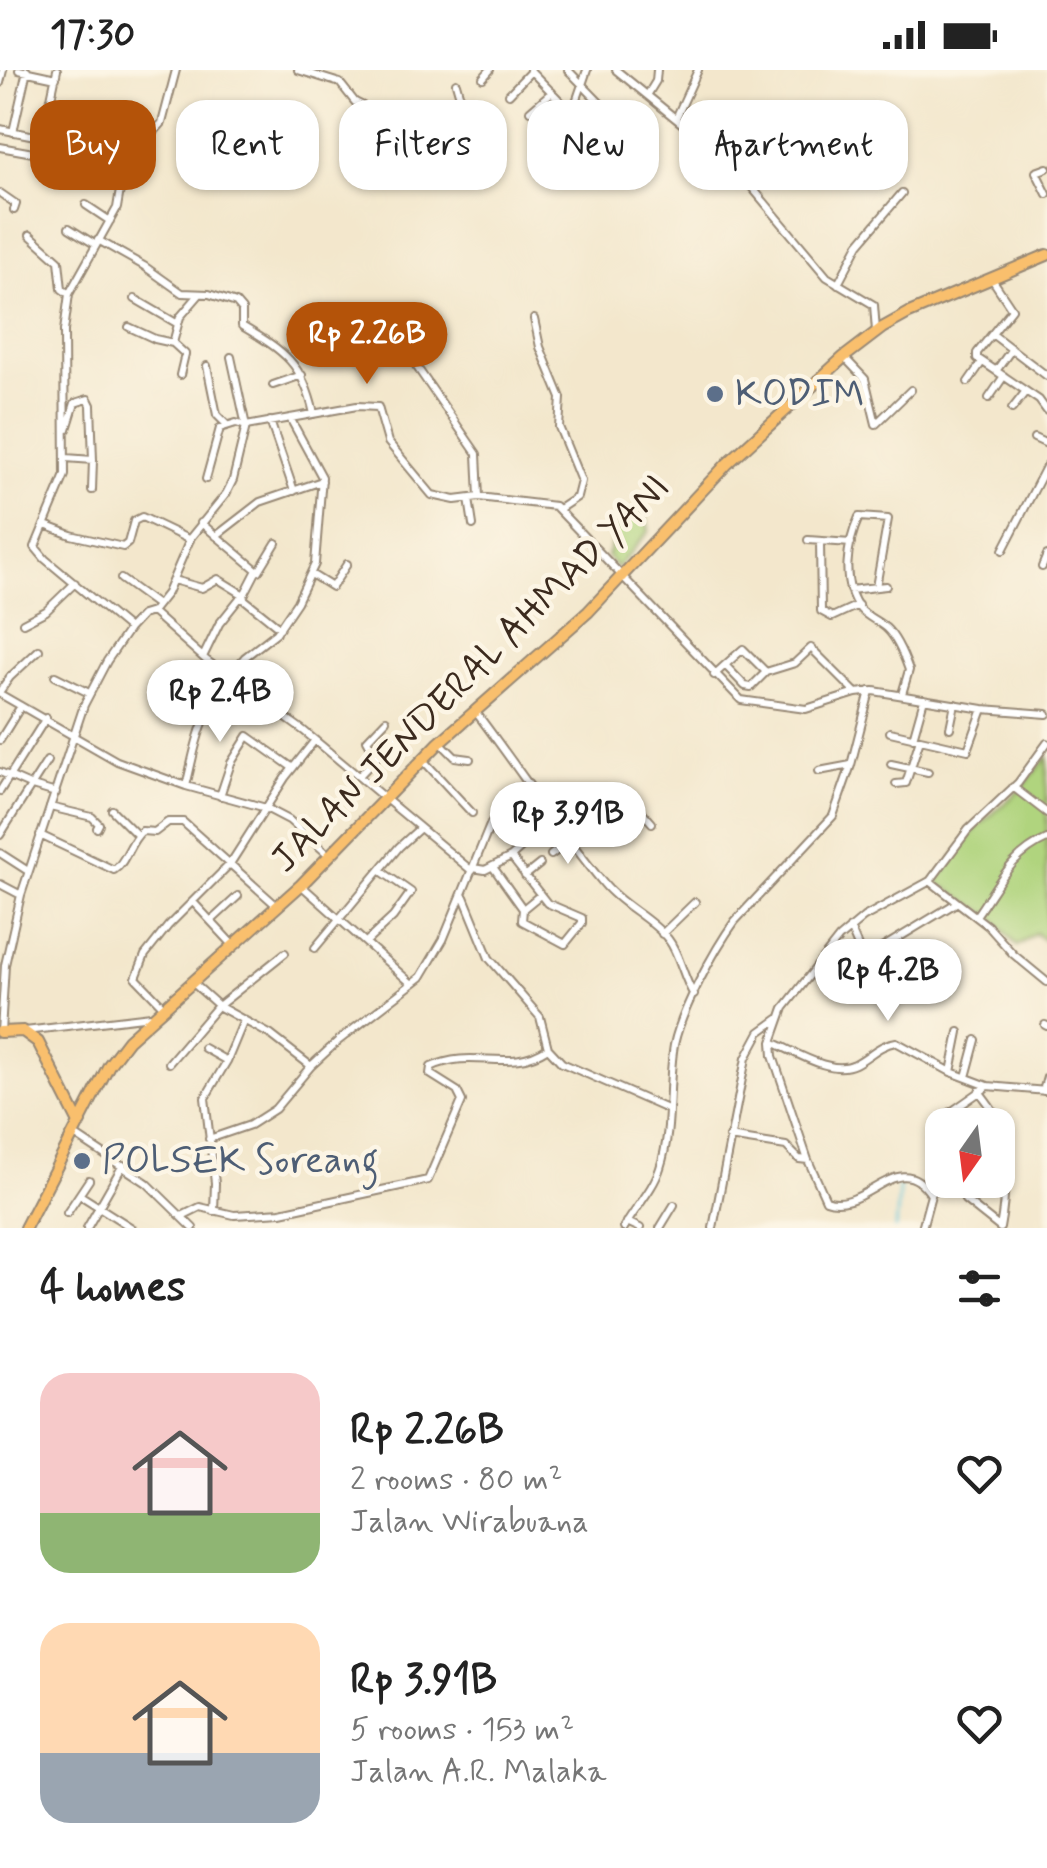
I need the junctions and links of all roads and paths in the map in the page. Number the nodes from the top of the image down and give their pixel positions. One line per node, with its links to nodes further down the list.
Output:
1 (3, 70): 14 (street)
2 (176, 70): 39 (street)
3 (298, 70): 21 (street)
4 (490, 70): 13 (street)
5 (530, 70): 17 (street); 18 (street)
6 (588, 70): 11 (street); 16 (street)
7 (616, 70): 19 (street)
8 (658, 70): 19 (street)
9 (698, 70): 27 (street)
10 (25, 71): 12 (street); 29 (street)
11 (569, 71): 16 (street)
12 (56, 74): 20 (street)
13 (483, 78)
14 (0, 83)
15 (456, 83): 22 (street)
16 (584, 85): 25 (street); 26 (street)
17 (552, 92): 23 (street); 24 (street)
18 (509, 94)
19 (648, 94): 27 (street)
20 (51, 100)
21 (353, 100)
22 (461, 100)
23 (543, 100)
24 (560, 100)
25 (576, 100)
26 (598, 100)
27 (677, 116): 45 (street)
28 (0, 129): 29 (street)
29 (14, 132): 30 (street)
30 (30, 135)
31 (0, 147): 32 (street)
32 (30, 152)
33 (1047, 168): 36 (street)
34 (0, 193): 38 (street)
35 (902, 193): 45 (street)
36 (1047, 194)
37 (86, 205): 39 (street)
38 (14, 210)
39 (110, 221): 42 (street)
40 (70, 228): 42 (street)
41 (30, 235): 46 (street)
42 (97, 243): 46 (street); 47 (street)
43 (1047, 254): 44 (highway, JALAN JENDERAL AHMAD YANI)
44 (992, 279): 52 (highway, JALAN JENDERAL AHMAD YANI); 53 (street)
45 (838, 284): 52 (street)
46 (69, 294): 79 (street)
47 (200, 294): 50 (street); 63 (street)
48 (135, 299): 50 (street)
49 (534, 319): 92 (street)
50 (178, 324): 54 (street)
51 (130, 327): 54 (street)
52 (876, 332): 57 (highway, JALAN JENDERAL AHMAD YANI)
53 (992, 334): 55 (street); 59 (street)
54 (173, 343): 62 (street)
55 (1012, 350): 61 (street); 64 (street)
56 (232, 357): 78 (street)
57 (844, 357): 67 (street); 108 (highway, JALAN JENDERAL AHMAD YANI)
58 (412, 360): 90 (street)
59 (982, 362): 61 (street); 65 (street)
60 (207, 366): 74 (street)
61 (1000, 373): 68 (street); 69 (street)
62 (180, 375)
63 (302, 375): 66 (street); 72 (street)
64 (1047, 376)
65 (968, 382)
66 (273, 385)
67 (911, 390)
68 (1026, 391): 70 (street); 71 (street)
69 (988, 398)
70 (1012, 409)
71 (1047, 411)
72 (314, 414): 75 (street); 91 (street)
73 (206, 415): 74 (street)
74 (219, 418): 77 (street)
75 (290, 418): 76 (street); 87 (street)
76 (270, 422): 78 (street); 89 (street)
77 (227, 425): 78 (street); 86 (street)
78 (246, 426): 93 (street)
79 (66, 433): 82 (street); 83 (street)
80 (1034, 438): 81 (street)
81 (1047, 444)
82 (66, 458): 83 (street); 94 (street)
83 (93, 460): 88 (street)
84 (1034, 467): 85 (street)
85 (1046, 471): 102 (street)
86 (206, 479)
87 (322, 481): 89 (street); 107 (street)
88 (92, 490)
89 (294, 491): 96 (street)
90 (478, 497): 91 (street); 92 (street)
91 (469, 499): 95 (street)
92 (559, 509): 108 (street)
93 (200, 523): 96 (street); 97 (street)
94 (45, 525): 97 (street); 111 (street)
95 (473, 525)
96 (216, 536): 106 (street)
97 (190, 540): 110 (street)
98 (808, 540): 99 (street)
99 (820, 542): 101 (street); 116 (street)
100 (276, 543): 106 (street)
101 (851, 543): 113 (street); 114 (street)
102 (1004, 550)
103 (1047, 555): 105 (street)
104 (347, 564): 107 (street)
105 (1042, 567)
106 (258, 572): 115 (street)
107 (312, 574): 119 (street)
108 (621, 576): 126 (street); 138 (highway, JALAN JENDERAL AHMAD YANI)
109 (121, 578): 117 (street)
110 (173, 580): 115 (street); 117 (street)
111 (75, 583): 118 (street); 120 (street)
112 (886, 586): 113 (street)
113 (876, 587): 114 (street)
114 (850, 590): 116 (street)
115 (244, 598): 119 (street); 122 (street)
116 (858, 605): 133 (street)
117 (154, 609): 120 (street); 122 (street)
118 (23, 623)
119 (280, 628): 125 (street)
120 (130, 630): 132 (street)
121 (40, 650): 131 (street)
122 (203, 657): 125 (street)
123 (725, 666): 124 (street); 124 (street); 126 (street)
124 (766, 672): 130 (street)
125 (230, 675): 128 (street)
126 (714, 675): 130 (street)
127 (55, 676): 132 (street)
128 (239, 682): 148 (street); 166 (street)
129 (870, 690): 130 (street); 133 (street); 156 (street)
130 (856, 692)
131 (0, 693): 136 (street)
132 (89, 693): 145 (street)
133 (902, 694): 134 (street)
134 (924, 699): 135 (street); 146 (street)
135 (955, 704): 137 (street); 142 (street)
136 (21, 706): 140 (street); 147 (street)
137 (983, 708): 139 (street); 146 (street)
138 (475, 711): 149 (highway, JALAN JENDERAL AHMAD YANI); 168 (street)
139 (1047, 714)
140 (46, 718): 145 (street); 163 (street)
141 (386, 720): 151 (street)
142 (950, 728)
143 (890, 732): 146 (street)
144 (400, 733): 151 (street)
145 (73, 734): 166 (street); 170 (street)
146 (916, 738): 158 (street)
147 (0, 740)
148 (315, 740): 157 (street); 162 (street)
149 (440, 742): 152 (highway, JALAN JENDERAL AHMAD YANI); 153 (street)
150 (1047, 743): 167 (street)
151 (376, 756): 162 (street)
152 (422, 759): 172 (highway, JALAN JENDERAL AHMAD YANI); 177 (street)
153 (470, 759)
154 (48, 761): 165 (street)
155 (890, 764): 158 (street)
156 (852, 765): 159 (street); 225 (street)
157 (293, 768): 171 (street); 174 (street)
158 (912, 768): 161 (street); 164 (street)
159 (819, 771)
160 (0, 772): 163 (street)
161 (928, 772)
162 (360, 776): 172 (street)
163 (9, 777): 165 (street); 169 (street)
164 (896, 784)
165 (32, 786): 170 (street); 183 (street)
166 (186, 786): 171 (street)
167 (1013, 787): 176 (street); 199 (street)
168 (529, 788): 178 (street); 195 (street)
169 (0, 790)
170 (56, 793): 173 (street)
171 (220, 796): 174 (street)
172 (384, 799): 181 (street); 190 (highway, JALAN JENDERAL AHMAD YANI)
173 (50, 808): 180 (street); 184 (street)
174 (266, 808): 190 (street); 192 (street)
175 (112, 810): 185 (street)
176 (1047, 813)
177 (472, 814)
178 (553, 820): 179 (street); 187 (street); 191 (street)
179 (652, 823)
180 (98, 828)
181 (420, 828): 195 (street); 197 (street)
182 (586, 828): 187 (street)
183 (0, 835)
184 (40, 835): 185 (street); 196 (street)
185 (137, 835): 192 (street)
186 (1047, 838): 211 (street)
187 (570, 840): 189 (street); 215 (street)
188 (0, 853): 196 (street)
189 (552, 855)
190 (330, 856): 201 (highway, JALAN JENDERAL AHMAD YANI)
191 (511, 857): 194 (street); 198 (street)
192 (230, 864): 206 (street); 209 (street)
193 (540, 864): 198 (street)
194 (493, 867): 195 (street); 210 (street)
195 (472, 869): 205 (street)
196 (28, 870): 203 (street)
197 (382, 870): 213 (street); 216 (street)
198 (525, 876): 202 (street)
199 (930, 881): 208 (street); 214 (street)
200 (0, 884): 203 (street)
201 (301, 885): 209 (highway, JALAN JENDERAL AHMAD YANI); 213 (street)
202 (540, 895): 210 (street); 210 (street)
203 (22, 896): 232 (street)
204 (238, 896): 212 (street)
205 (463, 896): 224 (street); 237 (street)
206 (193, 902): 212 (street); 226 (street)
207 (695, 902): 215 (street)
208 (956, 903): 211 (street); 219 (street)
209 (278, 906): 217 (highway, JALAN JENDERAL AHMAD YANI)
210 (523, 909)
211 (976, 916): 223 (street)
212 (212, 920): 217 (street)
213 (340, 921): 216 (street); 218 (street)
214 (850, 928): 221 (street); 229 (street)
215 (662, 934): 225 (street)
216 (366, 942): 224 (street)
217 (234, 946): 222 (highway, JALAN JENDERAL AHMAD YANI)
218 (316, 948)
219 (880, 950)
220 (286, 953): 227 (street)
221 (869, 972)
222 (191, 982): 226 (highway, JALAN JENDERAL AHMAD YANI); 227 (street)
223 (1047, 982)
224 (412, 984): 240 (street)
225 (694, 995): 248 (street)
226 (163, 1006): 228 (highway, JALAN JENDERAL AHMAD YANI)
227 (220, 1007): 230 (street); 239 (street)
228 (152, 1016): 231 (street); 249 (highway, JALAN JENDERAL AHMAD YANI)
229 (779, 1018): 235 (street); 250 (street)
230 (244, 1020): 238 (street); 240 (street)
231 (23, 1031): 232 (highway); 249 (highway)
232 (0, 1032)
233 (958, 1032): 241 (street)
234 (976, 1040): 242 (street)
235 (772, 1042): 241 (street); 252 (street)
236 (204, 1048): 238 (street)
237 (548, 1048): 248 (street); 261 (street)
238 (227, 1061): 251 (street)
239 (168, 1063)
240 (311, 1066): 251 (street)
241 (951, 1072): 242 (street)
242 (966, 1077): 244 (street)
243 (1047, 1077): 246 (street)
244 (988, 1086): 245 (street); 246 (street)
245 (979, 1091): 247 (street); 273 (street)
246 (1045, 1091)
247 (956, 1108)
248 (670, 1110): 264 (street)
249 (76, 1128): 253 (street); 265 (highway, JALAN JENDERAL AHMAD YANI)
250 (729, 1137): 252 (street); 271 (street)
251 (209, 1140): 261 (street)
252 (808, 1160): 255 (street)
253 (123, 1166): 260 (street); 263 (street)
254 (89, 1180): 256 (street)
255 (925, 1189)
256 (80, 1195): 260 (street); 262 (street)
257 (930, 1198): 272 (street)
258 (965, 1198): 273 (street)
259 (674, 1205): 270 (street)
260 (100, 1206): 266 (street); 267 (street)
261 (214, 1212): 263 (street)
262 (68, 1213)
263 (182, 1216): 268 (street)
264 (626, 1225): 269 (street)
265 (24, 1228)
266 (87, 1228)
267 (132, 1228)
268 (194, 1228)
269 (640, 1228)
270 (660, 1228)
271 (713, 1228)
272 (922, 1228)
273 (1000, 1228)

